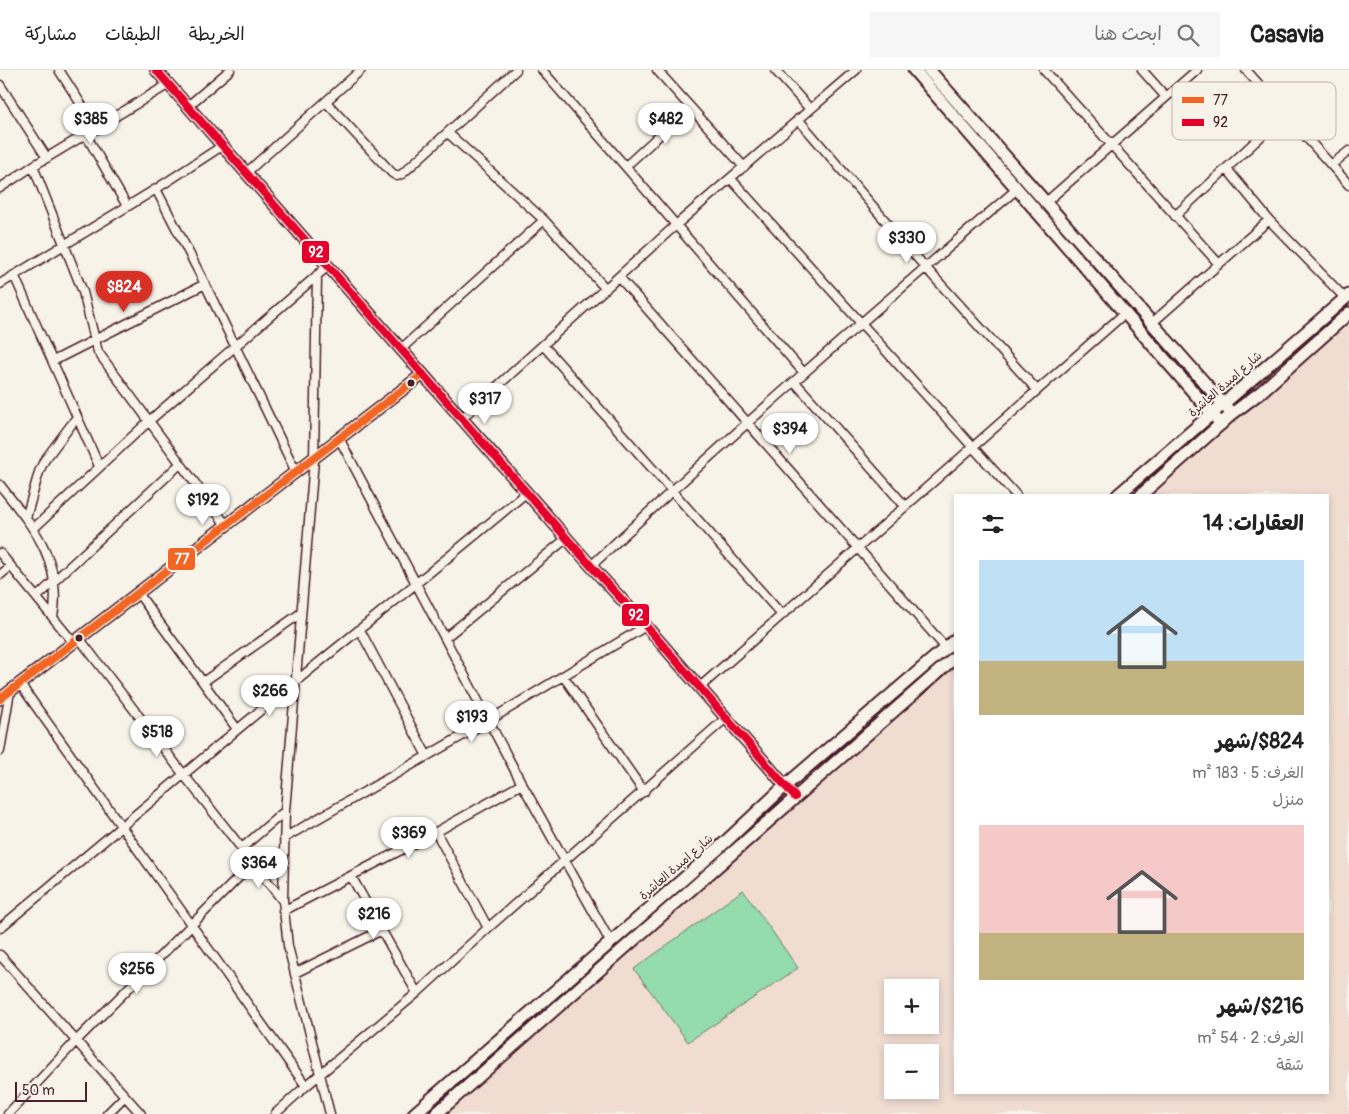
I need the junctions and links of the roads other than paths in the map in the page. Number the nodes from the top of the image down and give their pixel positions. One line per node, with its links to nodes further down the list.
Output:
1 (59, 70): 27 (street)
2 (156, 70): 18 (street)
3 (230, 70): 23 (street)
4 (361, 70): 22 (street)
5 (516, 70): 28 (street)
6 (657, 70): 24 (street)
7 (775, 70): 25 (street)
8 (856, 70): 25 (street)
9 (914, 70): 36 (main road)
10 (928, 70): 33 (main road)
11 (1044, 70): 32 (street)
12 (1142, 70): 21 (street)
13 (1197, 70): 16 (street)
14 (1246, 70): 17 (street)
15 (547, 72): 40 (street)
16 (1183, 82)
17 (1257, 82)
18 (169, 84): 23 (street); 27 (street)
19 (0, 85): 37 (street)
20 (1172, 92): 21 (street)
21 (1166, 97): 32 (street)
22 (326, 102): 28 (street); 43 (street)
23 (188, 106): 34 (street)
24 (690, 107): 40 (street); 41 (street)
25 (810, 109): 26 (street)
26 (798, 119): 41 (street); 58 (street)
27 (97, 129): 29 (street)
28 (448, 133): 52 (street)
29 (86, 135): 37 (street); 50 (street)
30 (1258, 140): 42 (street)
31 (1309, 140): 38 (street)
32 (1111, 144): 49 (street); 51 (street)
33 (995, 145): 36 (main road); 49 (main road)
34 (222, 146): 43 (street); 47 (street)
35 (1349, 151): 38 (street)
36 (986, 153): 48 (main road)
37 (47, 158): 39 (street)
38 (1331, 165): 45 (street)
39 (33, 166): 46 (street); 55 (street)
40 (626, 166): 54 (street)
41 (744, 167): 44 (street)
42 (1226, 169): 51 (street); 53 (street)
43 (247, 172): 57 (street)
44 (731, 179): 54 (street); 68 (street)
45 (1349, 184)
46 (0, 188)
47 (156, 188): 50 (street); 63 (street)
48 (1017, 188): 58 (street); 67 (main road)
49 (1045, 203): 69 (main road)
50 (127, 206): 55 (street)
51 (1175, 216): 56 (street)
52 (544, 220): 64 (street); 73 (street)
53 (1269, 220): 56 (street); 65 (street)
54 (676, 225): 61 (street); 75 (street)
55 (65, 243): 59 (street); 70 (street)
56 (1219, 264): 69 (street)
57 (328, 266): 60 (street); 73 (street)
58 (925, 267): 68 (street); 78 (street)
59 (14, 275): 62 (street); 74 (street)
60 (317, 275): 72 (street); 89 (street)
61 (619, 278): 64 (street); 85 (street)
62 (0, 284)
63 (204, 284): 70 (street); 72 (street)
64 (606, 289): 71 (street)
65 (1347, 297): 79 (main road, شارع امبدة العاشرة)
66 (1349, 313): 81 (main road)
67 (1124, 314): 78 (street); 80 (main road)
68 (861, 322): 75 (street); 88 (street)
69 (1152, 323): 79 (main road)
70 (95, 340): 74 (street); 84 (street)
71 (543, 345): 83 (street); 94 (street)
72 (234, 346): 84 (street); 92 (street)
73 (401, 349): 76 (street)
74 (53, 361): 82 (street)
75 (804, 373): 77 (street)
76 (424, 374): 83 (street); 87 (street)
77 (795, 382): 85 (street); 99 (street)
78 (1037, 390): 88 (street)
79 (1223, 404): 80 (main road, شارع امبدة العاشرة); 81 (main road)
80 (1211, 414): 86 (main road); 97 (main road, شارع امبدة العاشرة)
81 (1232, 414): 86 (main road)
82 (77, 417): 91 (street); 100 (street)
83 (462, 418): 95 (street)
84 (149, 420): 90 (street); 91 (street)
85 (747, 424): 94 (street); 104 (street)
86 (1220, 424): 98 (main road)
87 (340, 440): 89 (street); 110 (street)
88 (972, 447): 96 (street); 99 (street)
89 (314, 460): 92 (street); 113 (street)
90 (180, 464): 101 (street); 109 (street)
91 (99, 466): 102 (street)
92 (296, 472): 101 (street)
93 (0, 485): 100 (street)
94 (672, 490): 107 (street); 114 (street)
95 (527, 492): 103 (street); 110 (street)
96 (1015, 494)
97 (1119, 494)
98 (1142, 494)
99 (906, 506): 104 (street)
100 (26, 518): 102 (street)
101 (226, 525): 111 (street)
102 (33, 529): 109 (street)
103 (567, 538): 107 (street); 118 (street)
104 (858, 549): 114 (street); 121 (street)
105 (0, 552): 106 (street)
106 (11, 566): 108 (street); 112 (street)
107 (591, 566): 116 (street)
108 (0, 575)
109 (54, 580): 112 (street); 115 (street)
110 (417, 584): 117 (street); 118 (street)
111 (138, 593): 119 (street); 124 (street)
112 (37, 597): 115 (street)
113 (301, 613): 124 (street); 125 (street)
114 (782, 615): 127 (street)
115 (53, 617): 119 (street)
116 (646, 626): 123 (street); 127 (street)
117 (360, 630): 125 (street); 134 (street)
118 (445, 638): 131 (street)
119 (76, 640): 126 (street); 135 (street)
120 (954, 641): 121 (main road, شارع امبدة العاشرة)
121 (946, 648): 137 (main road, شارع امبدة العاشرة)
122 (954, 658): 139 (main road)
123 (564, 677): 131 (street); 138 (street)
124 (202, 682): 132 (street)
125 (296, 682): 132 (street); 140 (street)
126 (20, 684): 128 (street); 141 (street)
127 (700, 687): 130 (street)
128 (10, 691): 129 (street); 133 (street)
129 (0, 699)
130 (726, 718): 137 (street); 138 (street)
131 (488, 721): 134 (street); 136 (street)
132 (237, 729): 135 (street)
133 (0, 751)
134 (427, 756): 143 (street)
135 (184, 775): 141 (street); 144 (street)
136 (522, 784): 142 (street); 145 (street)
137 (786, 786): 139 (street); 154 (main road, شارع امبدة العاشرة)
138 (644, 792): 145 (street)
139 (795, 798): 168 (main road)
140 (285, 811): 143 (street); 144 (street)
141 (123, 827): 150 (street); 151 (street)
142 (436, 832): 147 (street); 152 (street)
143 (284, 838): 148 (street)
144 (242, 848): 146 (street)
145 (564, 861): 152 (street); 154 (street)
146 (254, 863): 148 (street); 150 (street)
147 (351, 876): 149 (street); 153 (street)
148 (283, 901): 149 (street)
149 (283, 911): 156 (street)
150 (192, 925): 158 (street); 160 (street)
151 (0, 928)
152 (488, 928): 157 (street)
153 (382, 930): 156 (street); 157 (street)
154 (611, 943): 167 (main road, شارع امبدة العاشرة)
155 (0, 955): 158 (street)
156 (295, 974): 159 (street)
157 (417, 993): 159 (street)
158 (76, 1041): 161 (street); 162 (street)
159 (320, 1074): 160 (street); 166 (street)
160 (306, 1086): 165 (street)
161 (125, 1096): 163 (street); 164 (street)
162 (8, 1114)
163 (107, 1114)
164 (141, 1114)
165 (275, 1114)
166 (330, 1114)
167 (414, 1114)
168 (436, 1114)

